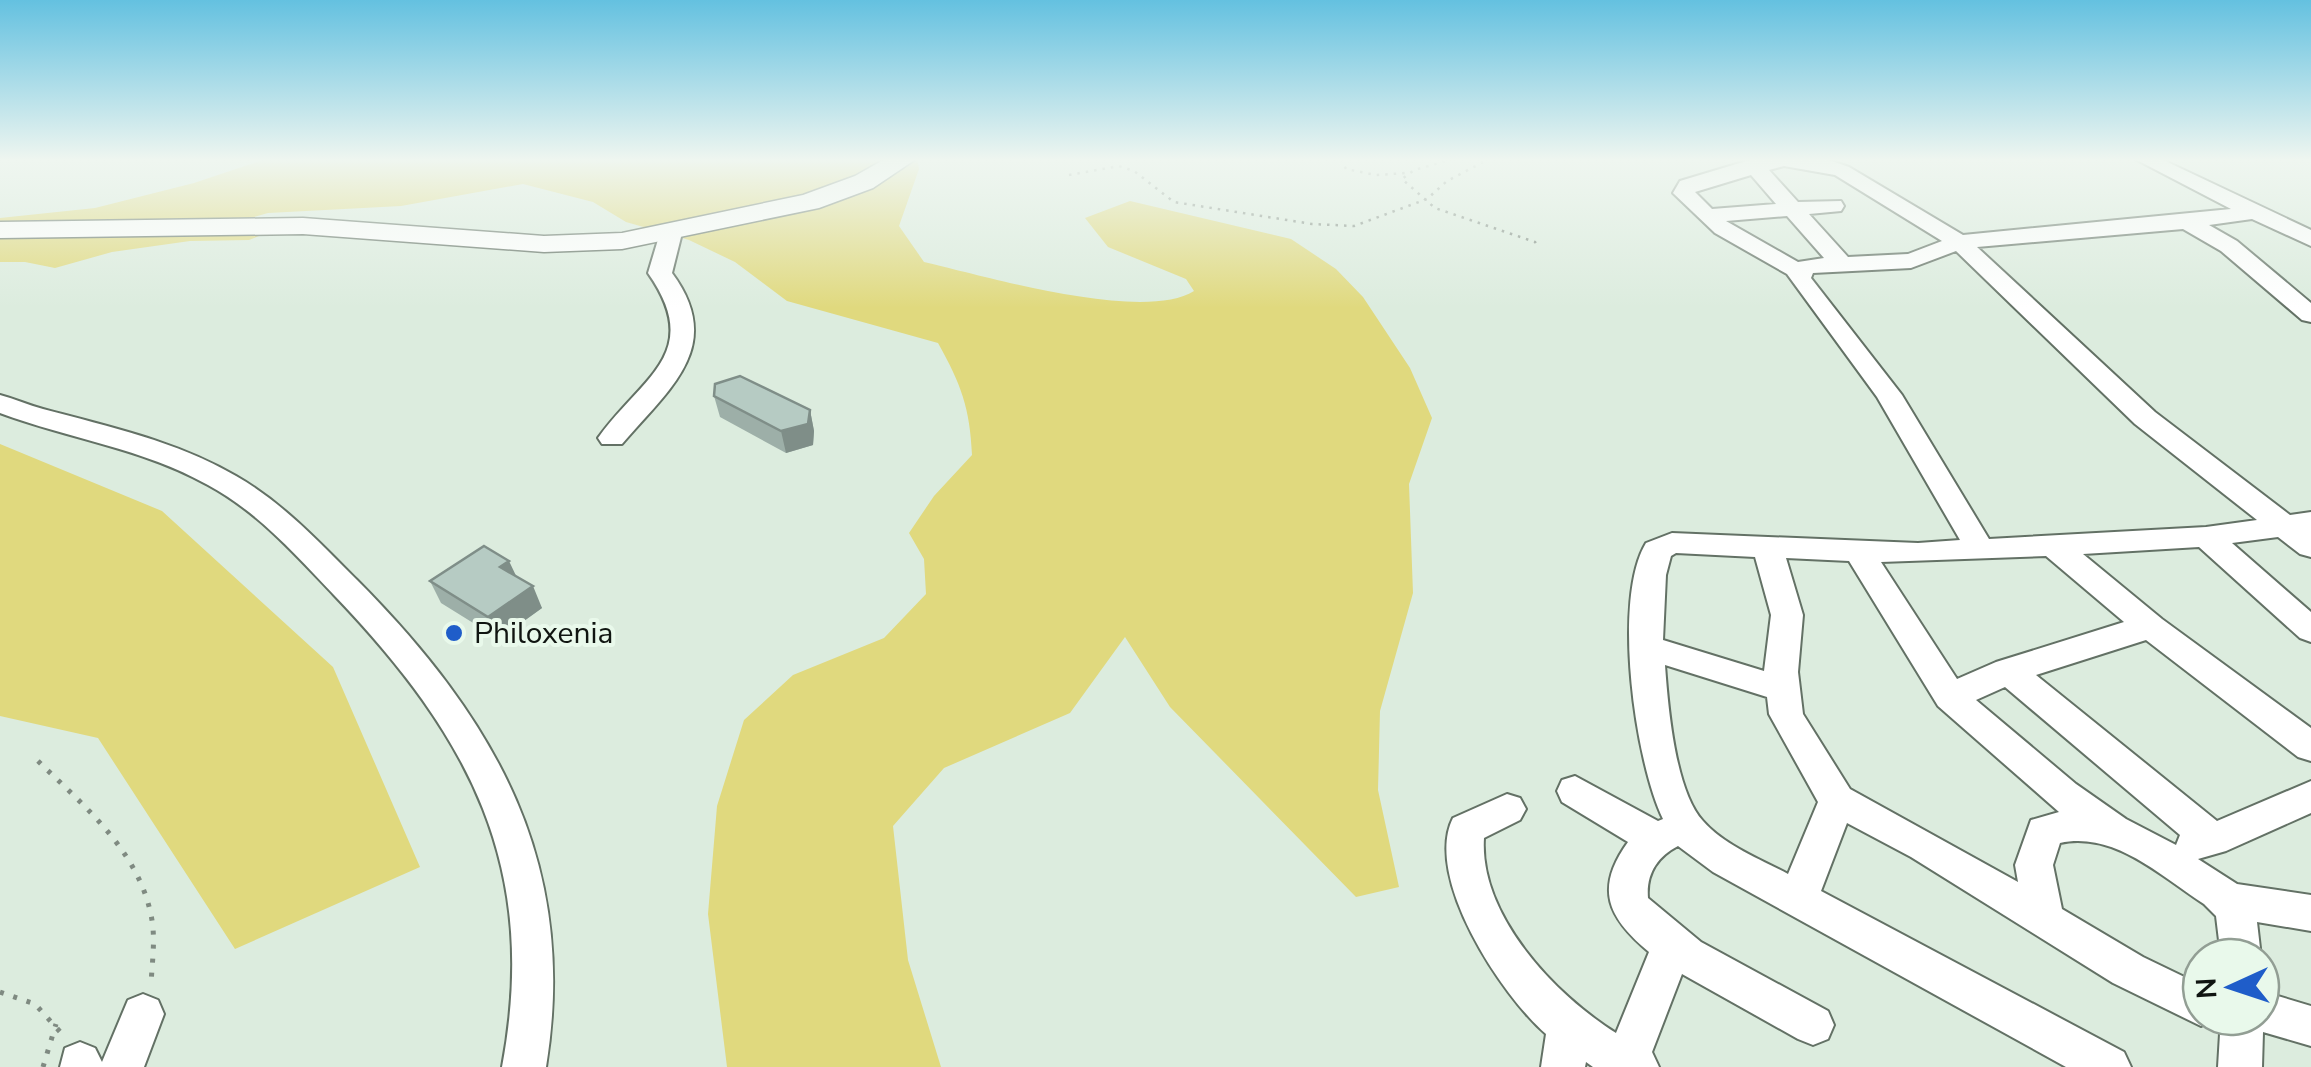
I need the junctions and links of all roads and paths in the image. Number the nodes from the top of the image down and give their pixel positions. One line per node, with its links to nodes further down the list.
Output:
1 (780, 209): 14 (main road)
2 (1217, 209): 3 (path)
3 (1403, 209)
4 (1437, 209): 18 (path)
5 (1700, 209): 11 (street)
6 (1805, 209): 9 (street)
7 (1903, 209): 17 (street)
8 (2248, 209): 10 (street)
9 (1793, 210): 11 (street); 20 (street)
10 (2254, 212): 12 (street); 15 (street)
11 (1708, 216): 21 (street)
12 (2187, 222): 17 (street); 22 (street)
13 (0, 230): 16 (main road)
14 (671, 233): 16 (main road); 19 (street)
15 (2308, 236)
16 (622, 241): 19 (street)
17 (1959, 242): 20 (street); 25 (street)
18 (1538, 247)
19 (661, 264): 24 (street)
20 (1842, 264): 21 (street)
21 (1799, 271): 29 (street)
22 (2311, 315)
23 (0, 403): 64 (street)
24 (612, 438)
25 (2302, 532): 26 (street)
26 (2206, 536): 27 (street); 32 (street)
27 (2052, 544): 29 (street); 31 (street)
28 (1767, 546): 30 (street); 33 (street); 35 (street)
29 (1981, 550): 30 (street)
30 (1858, 552): 36 (street)
31 (2151, 627): 34 (street); 37 (street)
32 (2311, 630)
33 (1646, 647): 35 (street); 44 (street)
34 (2008, 671): 36 (street); 45 (street)
35 (1781, 689): 41 (street)
36 (1950, 698): 43 (street)
37 (2311, 747)
38 (38, 761): 55 (path)
39 (1575, 792): 44 (street)
40 (2311, 796): 45 (street)
41 (1837, 800): 47 (street); 50 (street)
42 (1507, 809): 61 (street)
43 (2112, 828): 46 (street); 50 (street)
44 (1671, 834): 47 (street); 52 (street)
45 (2213, 840): 46 (street)
46 (2158, 853): 48 (street)
47 (1798, 898): 65 (street)
48 (2228, 900): 49 (street); 51 (street)
49 (2311, 912)
50 (2044, 918): 54 (street)
51 (2240, 937)
52 (1672, 947): 58 (street); 62 (street)
53 (0, 992): 57 (path)
54 (2181, 996)
55 (143, 1014): 63 (street)
56 (2281, 1017): 59 (street)
57 (57, 1023): 63 (path); 63 (path)
58 (1813, 1026)
59 (2311, 1026)
60 (2241, 1037): 66 (street)
61 (1566, 1046): 62 (street)
62 (1632, 1064)
63 (82, 1066)
64 (524, 1067)
65 (2109, 1067)
66 (2240, 1067)

